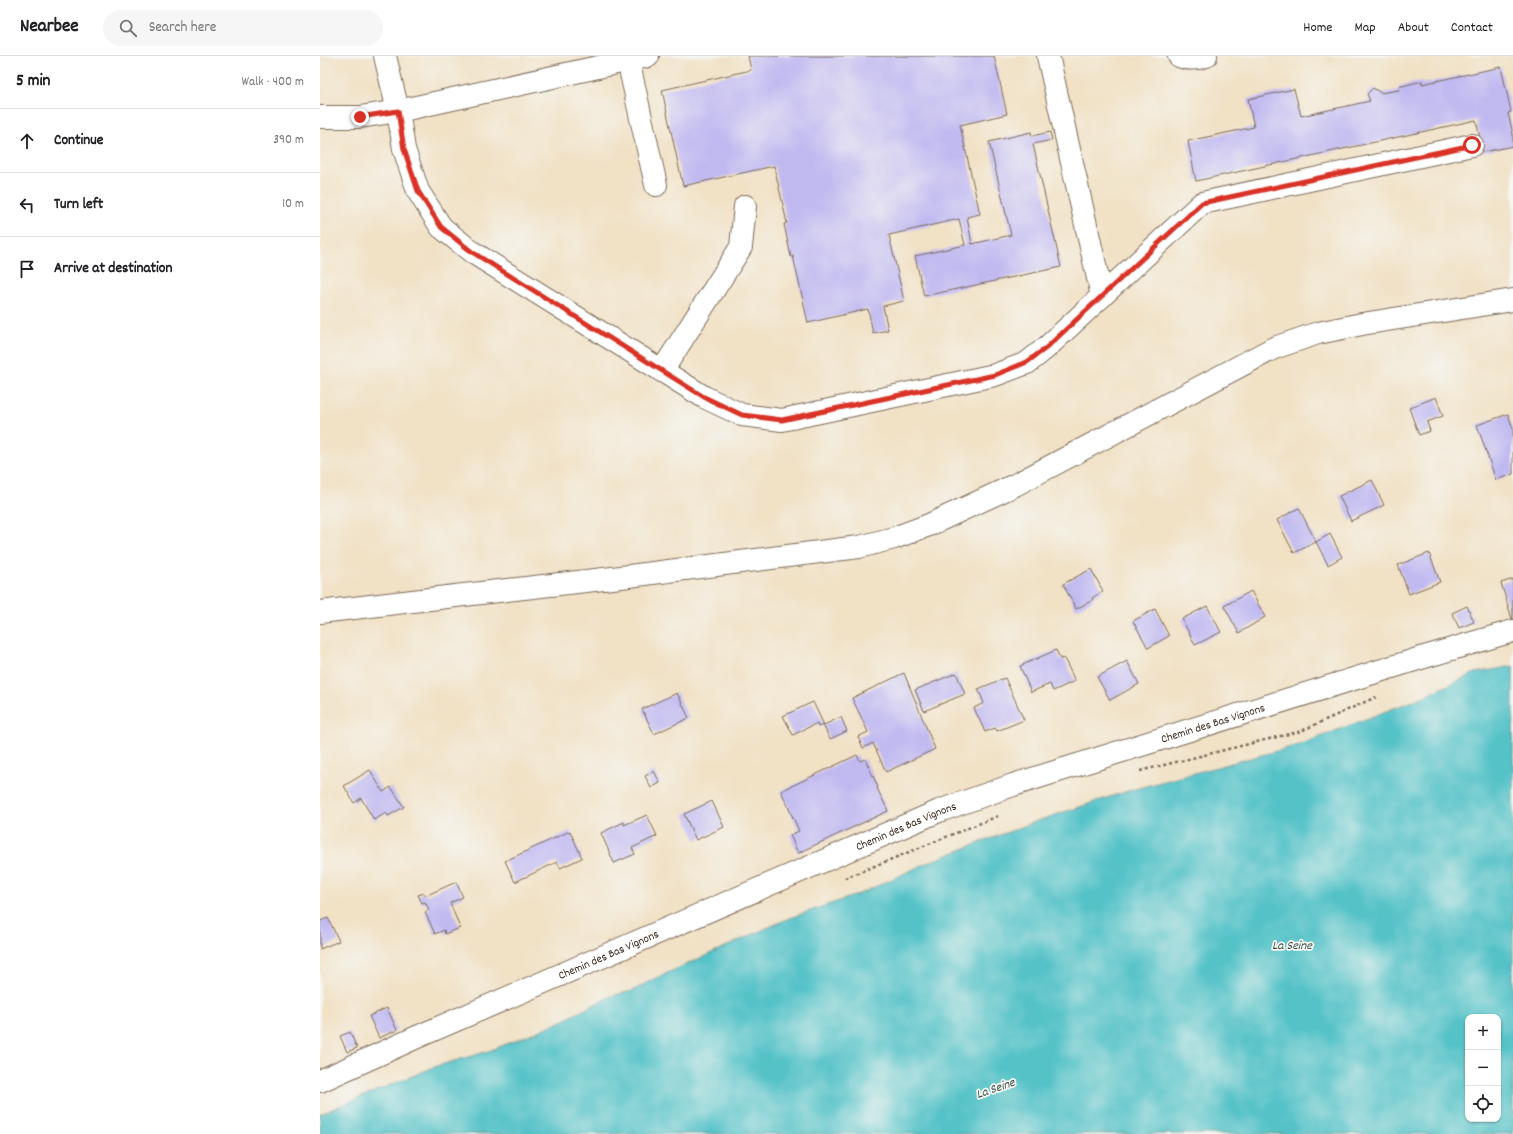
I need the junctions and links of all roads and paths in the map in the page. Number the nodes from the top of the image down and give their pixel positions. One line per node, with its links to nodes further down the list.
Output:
1 (385, 56): 6 (street)
2 (1048, 56): 11 (street)
3 (1178, 56): 4 (street)
4 (1206, 56)
5 (638, 58): 6 (street); 9 (street)
6 (398, 111): 7 (street); 13 (street)
7 (320, 117)
8 (1472, 145): 11 (street)
9 (656, 185)
10 (745, 206): 13 (street)
11 (1102, 296): 13 (street)
12 (1513, 300): 14 (street)
13 (662, 370)
14 (320, 612)
15 (1513, 631): 20 (street, Chemin des Bas Vignons)
16 (1380, 695): 17 (path)
17 (1132, 772)
18 (1002, 814): 19 (path)
19 (839, 880)
20 (320, 1081)

